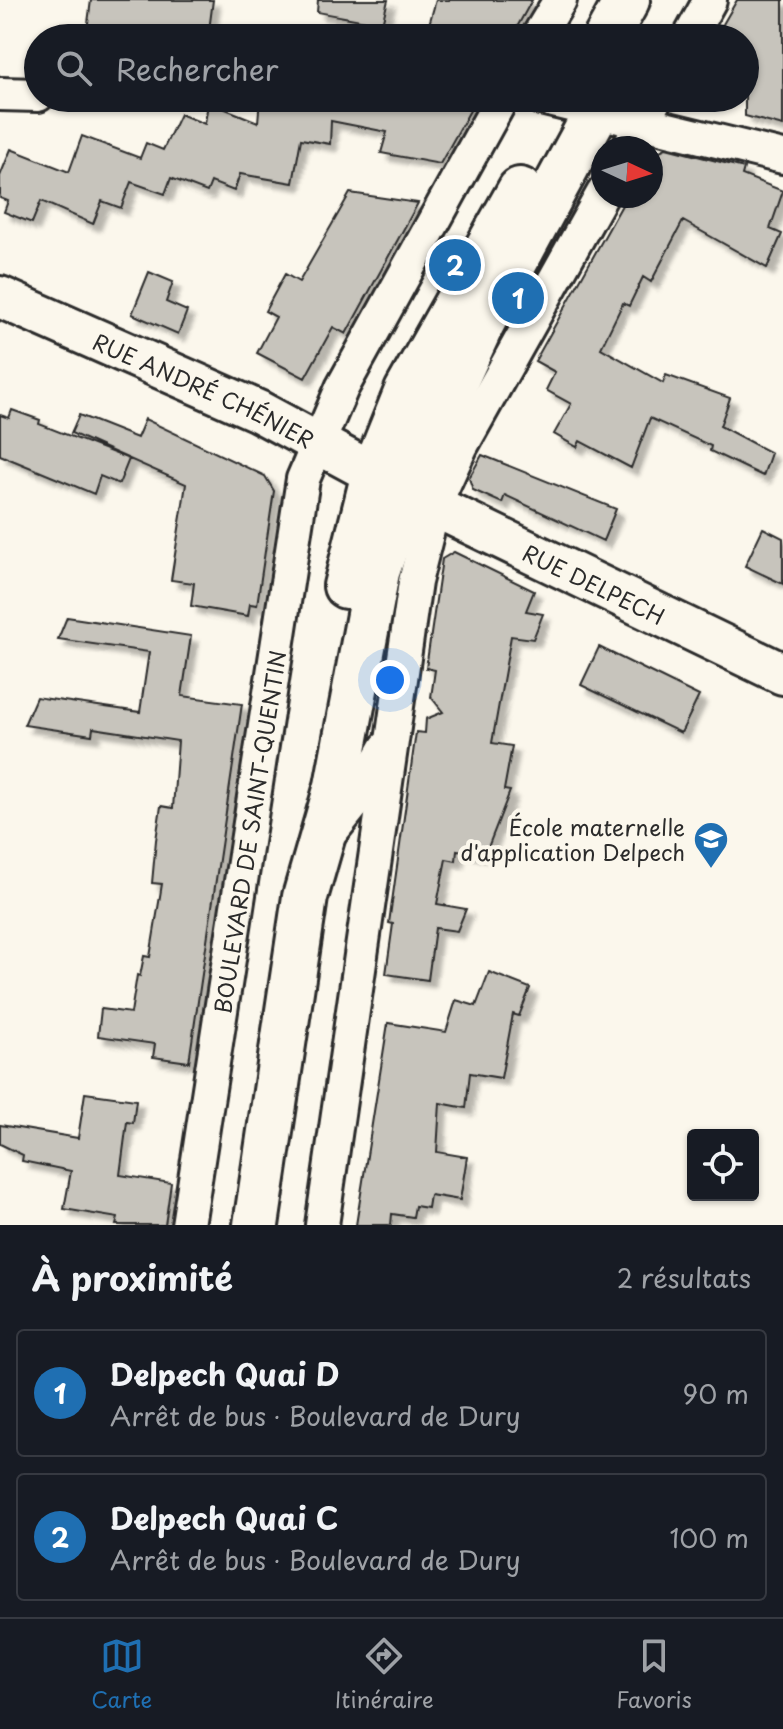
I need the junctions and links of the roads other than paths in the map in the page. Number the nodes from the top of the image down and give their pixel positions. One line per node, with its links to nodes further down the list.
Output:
1 (560, 0): 5 (street)
2 (627, 0): 6 (main road)
3 (657, 0): 7 (main road)
4 (710, 0): 8 (street)
5 (545, 24)
6 (614, 24)
7 (644, 24)
8 (697, 24)
9 (0, 94): 10 (street)
10 (24, 95)
11 (494, 112): 18 (street, BOULEVARD DE SAINT-QUENTIN)
12 (572, 112): 19 (main road)
13 (607, 112): 14 (street)
14 (642, 123): 15 (street)
15 (783, 157)
16 (595, 208): 19 (street)
17 (0, 297): 18 (street, RUE ANDRÉ CHÉNIER)
18 (316, 441): 19 (street, RUE ANDRÉ CHÉNIER); 24 (street, BOULEVARD DE SAINT-QUENTIN)
19 (404, 489): 20 (street, RUE DELPECH); 21 (street); 22 (main road); 23 (main road)
20 (783, 674)
21 (396, 730): 22 (street); 26 (street)
22 (319, 848): 23 (main road)
23 (305, 897): 25 (main road)
24 (188, 1225)
25 (256, 1225)
26 (322, 1225)

